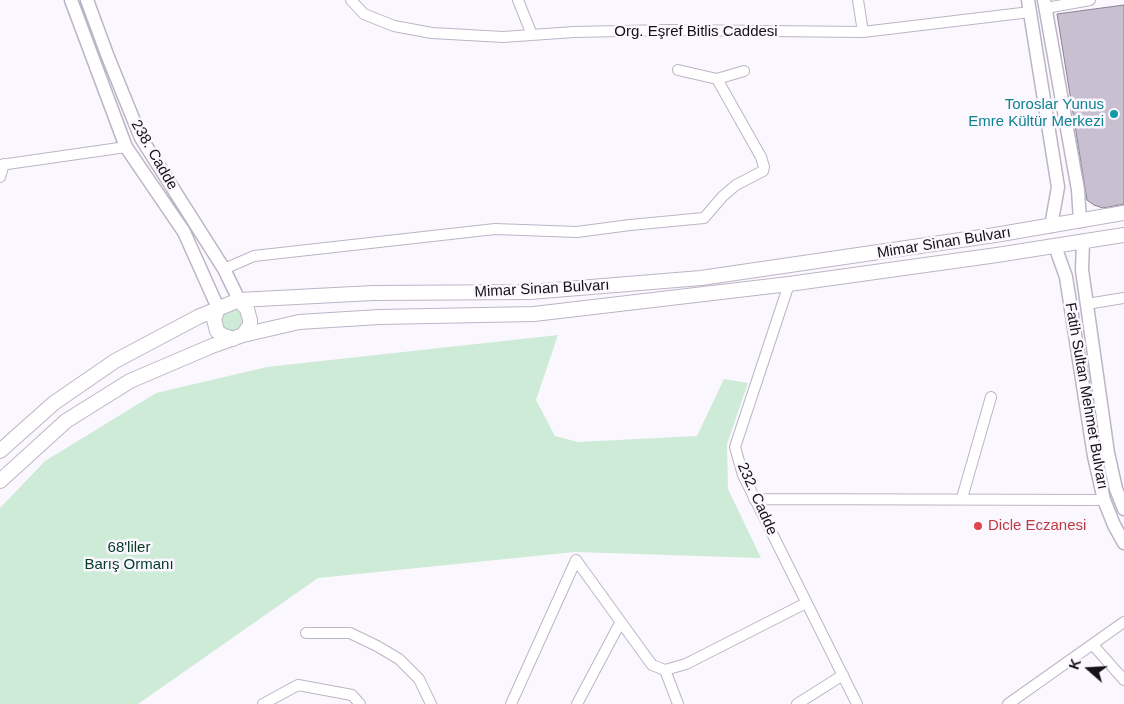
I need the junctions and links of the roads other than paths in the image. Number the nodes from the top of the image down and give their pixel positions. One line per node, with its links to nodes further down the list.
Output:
1 (71, 0): 15 (street, 238. Cadde)
2 (87, 0): 14 (street, 238. Cadde)
3 (351, 0): 10 (street, Org. Eşref Bitlis Caddesi)
4 (518, 0): 10 (street)
5 (858, 0): 9 (street)
6 (1090, 0): 7 (street)
7 (1045, 4): 19 (street)
8 (1029, 6): 9 (street, Org. Eşref Bitlis Caddesi); 20 (street)
9 (863, 32): 10 (street, Org. Eşref Bitlis Caddesi)
10 (532, 35)
11 (678, 70): 13 (street)
12 (744, 71): 13 (street)
13 (716, 78): 24 (street)
14 (145, 144): 15 (street); 24 (street, 238. Cadde)
15 (126, 146): 16 (street); 29 (street, 238. Cadde)
16 (2, 164): 17 (street)
17 (0, 177)
18 (1124, 214): 19 (main road, Mimar Sinan Bulvarı)
19 (1080, 221): 20 (main road, Mimar Sinan Bulvarı); 22 (main road)
20 (1052, 226): 23 (main road); 27 (main road, Mimar Sinan Bulvarı)
21 (1124, 235): 22 (main road, Mimar Sinan Bulvarı)
22 (1083, 241): 23 (main road, Mimar Sinan Bulvarı); 28 (street, Fatih Sultan Mehmet Bulvarı)
23 (1056, 246): 25 (main road, Mimar Sinan Bulvarı); 36 (street, Fatih Sultan Mehmet Bulvarı)
24 (224, 269): 27 (street, 238. Cadde)
25 (789, 284): 30 (main road, Mimar Sinan Bulvarı); 35 (street, 232. Cadde)
26 (1124, 298): 28 (street)
27 (240, 300): 29 (main road, Mimar Sinan Bulvarı); 30 (main road)
28 (1087, 304): 37 (street, Fatih Sultan Mehmet Bulvarı)
29 (218, 308): 30 (main road); 32 (main road, Mimar Sinan Bulvarı)
30 (238, 337): 33 (main road, Mimar Sinan Bulvarı)
31 (990, 397): 34 (street)
32 (0, 451)
33 (0, 481)
34 (962, 498): 35 (street); 36 (street)
35 (754, 499): 39 (street, 232. Cadde)
36 (1104, 500): 38 (street, Fatih Sultan Mehmet Bulvarı)
37 (1123, 505)
38 (1124, 543)
39 (806, 603): 44 (street); 45 (street, 232. Cadde)
40 (1124, 622): 43 (street)
41 (620, 623): 44 (street); 51 (street); 52 (street)
42 (306, 634): 50 (street)
43 (1093, 645): 46 (street); 56 (street)
44 (665, 670): 53 (street)
45 (843, 675): 54 (street); 55 (street, 232. Cadde)
46 (1124, 680)
47 (280, 700): 48 (street); 49 (street)
48 (263, 704)
49 (360, 704)
50 (431, 704)
51 (511, 704)
52 (577, 704)
53 (678, 704)
54 (797, 704)
55 (856, 704)
56 (1008, 704)

